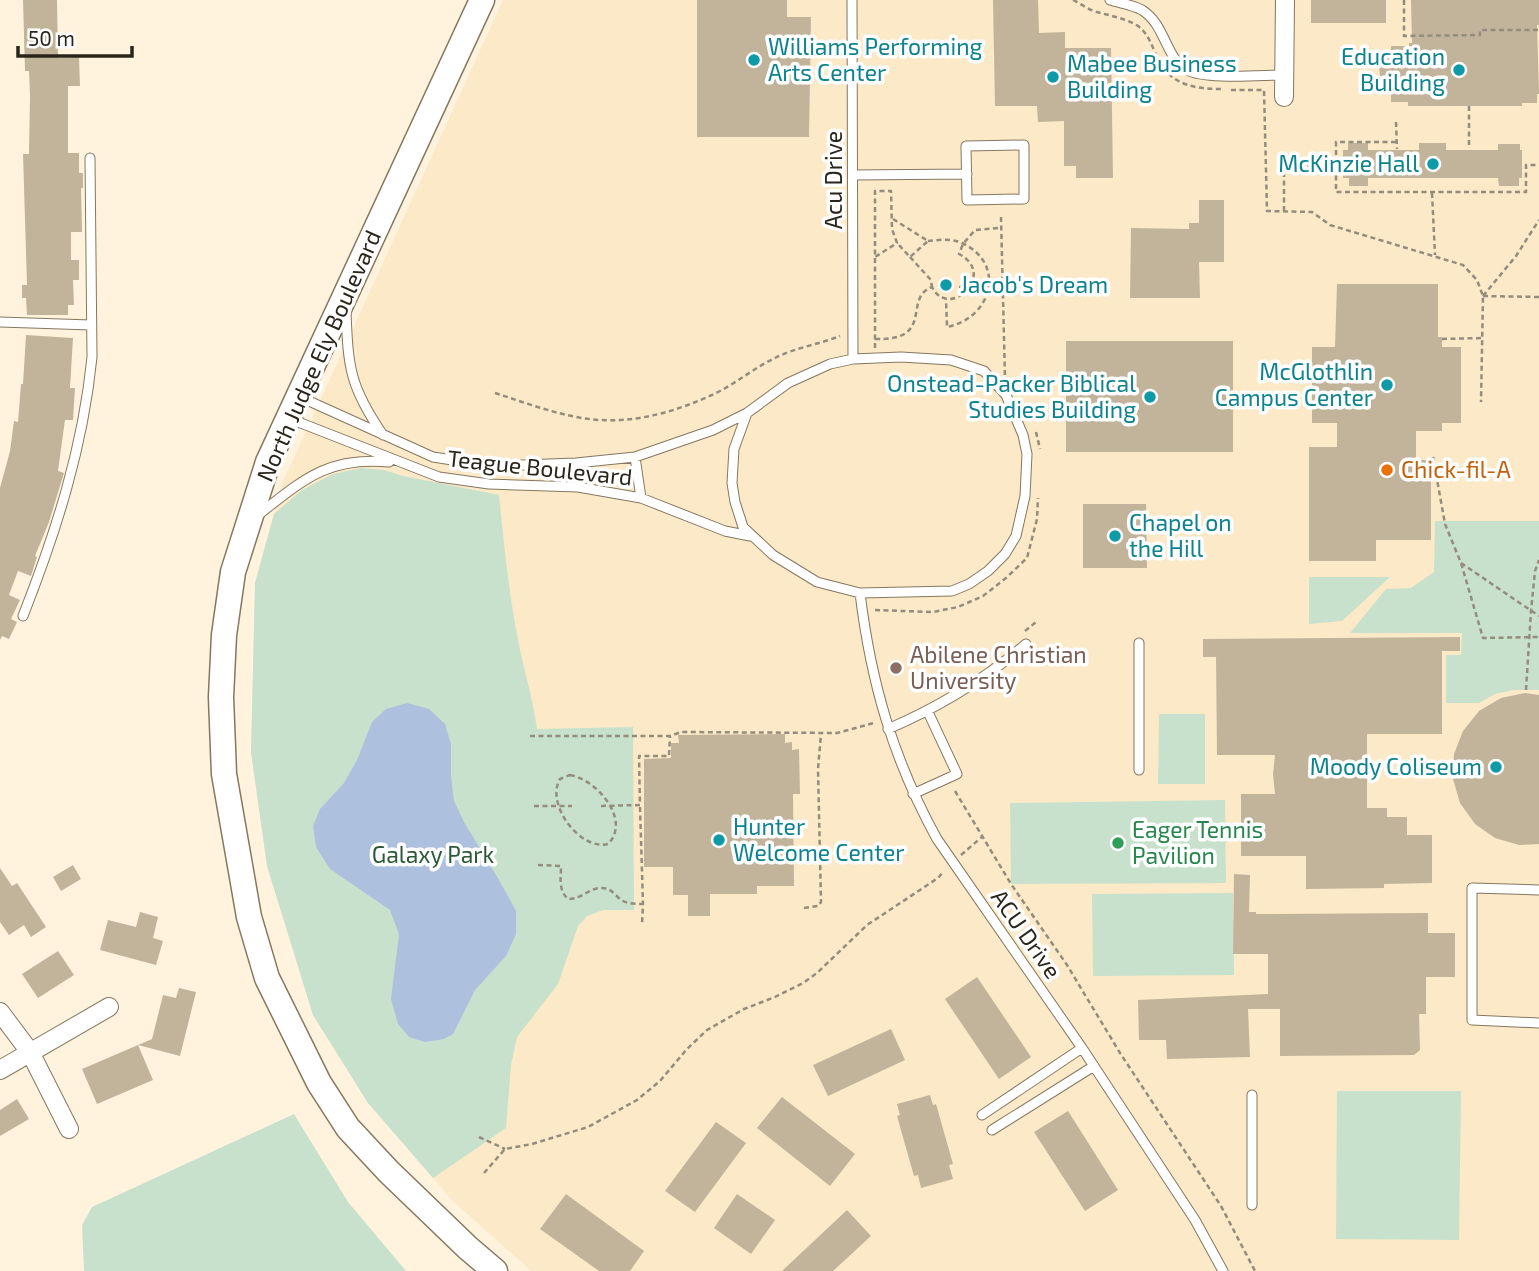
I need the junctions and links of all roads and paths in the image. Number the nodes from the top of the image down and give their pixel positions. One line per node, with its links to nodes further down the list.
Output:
1 (482, 0): 36 (main road, North Judge Ely Boulevard)
2 (852, 0): 19 (lane, Acu Drive)
3 (1073, 0): 21 (path)
4 (1110, 0): 8 (lane)
5 (1285, 0): 8 (street)
6 (1404, 0): 7 (path)
7 (1539, 30)
8 (1284, 75): 9 (street)
9 (1284, 97)
10 (1469, 106): 13 (path)
11 (1396, 122): 12 (path)
12 (1396, 142): 14 (path); 17 (path)
13 (1469, 148)
14 (1397, 149)
15 (90, 158): 41 (lane)
16 (1539, 165): 20 (path)
17 (1337, 167): 20 (path); 21 (path)
18 (967, 174): 18 (lane); 19 (lane)
19 (853, 175): 42 (lane, Acu Drive)
20 (1432, 193): 29 (path)
21 (1284, 211): 29 (path)
22 (1001, 217): 25 (path)
23 (892, 218): 26 (path); 27 (path); 30 (path)
24 (1539, 220): 37 (path)
25 (1000, 228): 28 (path); 48 (path)
26 (928, 241): 28 (path); 31 (path)
27 (897, 243): 30 (path); 31 (path)
28 (964, 244): 34 (path); 35 (path)
29 (1434, 255): 37 (path)
30 (875, 257): 44 (path)
31 (910, 257): 32 (path)
32 (932, 287): 39 (path); 44 (path)
33 (959, 287): 34 (path)
34 (969, 289): 35 (path); 39 (path)
35 (989, 289): 39 (path)
36 (346, 293): 50 (main road, North Judge Ely Boulevard); 55 (lane)
37 (1483, 296): 38 (path); 43 (path)
38 (1539, 297)
39 (946, 298)
40 (0, 322): 41 (lane)
41 (91, 325): 69 (lane)
42 (853, 330): 46 (lane, Acu Drive); 49 (path)
43 (1481, 338): 45 (path); 51 (path)
44 (875, 339): 47 (path)
45 (1442, 339)
46 (853, 359): 47 (lane, Teague Boulevard); 52 (lane, Teague Boulevard)
47 (875, 359): 66 (lane, Teague Boulevard)
48 (1006, 381)
49 (495, 393)
50 (299, 396): 53 (main road, North Judge Ely Boulevard); 55 (lane, Teague Boulevard)
51 (1481, 402)
52 (747, 413): 57 (lane, Teague Boulevard); 63 (lane, Teague Boulevard)
53 (287, 418): 59 (lane, Teague Boulevard); 62 (main road, North Judge Ely Boulevard)
54 (1035, 429): 56 (path)
55 (384, 436): 57 (lane, Teague Boulevard)
56 (1040, 453)
57 (635, 457): 61 (lane)
58 (1433, 457): 65 (path)
59 (399, 463): 61 (lane, Teague Boulevard); 62 (lane)
60 (1038, 493): 67 (path)
61 (641, 498): 63 (lane, Teague Boulevard)
62 (248, 522): 114 (main road, North Judge Ely Boulevard)
63 (750, 536): 66 (lane, Teague Boulevard)
64 (1539, 560): 68 (path)
65 (1461, 563): 68 (path); 73 (path)
66 (860, 593): 78 (lane, ACU Drive)
67 (875, 610)
68 (1531, 611): 70 (path); 73 (path)
69 (23, 616)
70 (1539, 616)
71 (1036, 622): 74 (path)
72 (1539, 637): 73 (path)
73 (1531, 638): 76 (path)
74 (1023, 640): 77 (lane)
75 (1139, 643): 83 (lane)
76 (1526, 690)
77 (928, 712): 79 (lane); 85 (lane)
78 (885, 719): 79 (lane, ACU Drive); 80 (path)
79 (888, 729): 85 (lane, ACU Drive)
80 (821, 734): 82 (path); 97 (path)
81 (530, 736): 82 (path)
82 (670, 736): 86 (path)
83 (1139, 770)
84 (955, 791): 92 (path)
85 (913, 794): 93 (lane, ACU Drive)
86 (640, 805): 91 (path); 96 (path)
87 (534, 806): 88 (path)
88 (559, 806): 89 (path); 91 (path); 91 (path)
89 (572, 806)
90 (601, 806): 91 (path)
91 (610, 806)
92 (983, 836): 93 (path); 116 (path)
93 (953, 862): 102 (lane, ACU Drive); 111 (path)
94 (538, 865): 96 (path)
95 (1539, 890): 101 (lane)
96 (642, 904): 98 (path)
97 (804, 908)
98 (642, 924)
99 (109, 1007): 103 (street)
100 (0, 1012): 103 (street)
101 (1539, 1023)
102 (1082, 1048): 104 (lane, ACU Drive); 107 (lane)
103 (30, 1052): 105 (street); 108 (street)
104 (1094, 1066): 109 (lane); 115 (lane, ACU Drive)
105 (0, 1070)
106 (1252, 1095): 113 (lane)
107 (982, 1115)
108 (69, 1129)
109 (992, 1130)
110 (480, 1137): 111 (path)
111 (505, 1149): 112 (path)
112 (484, 1173)
113 (1252, 1205)
114 (495, 1271)
115 (1223, 1271)
116 (1255, 1271)

